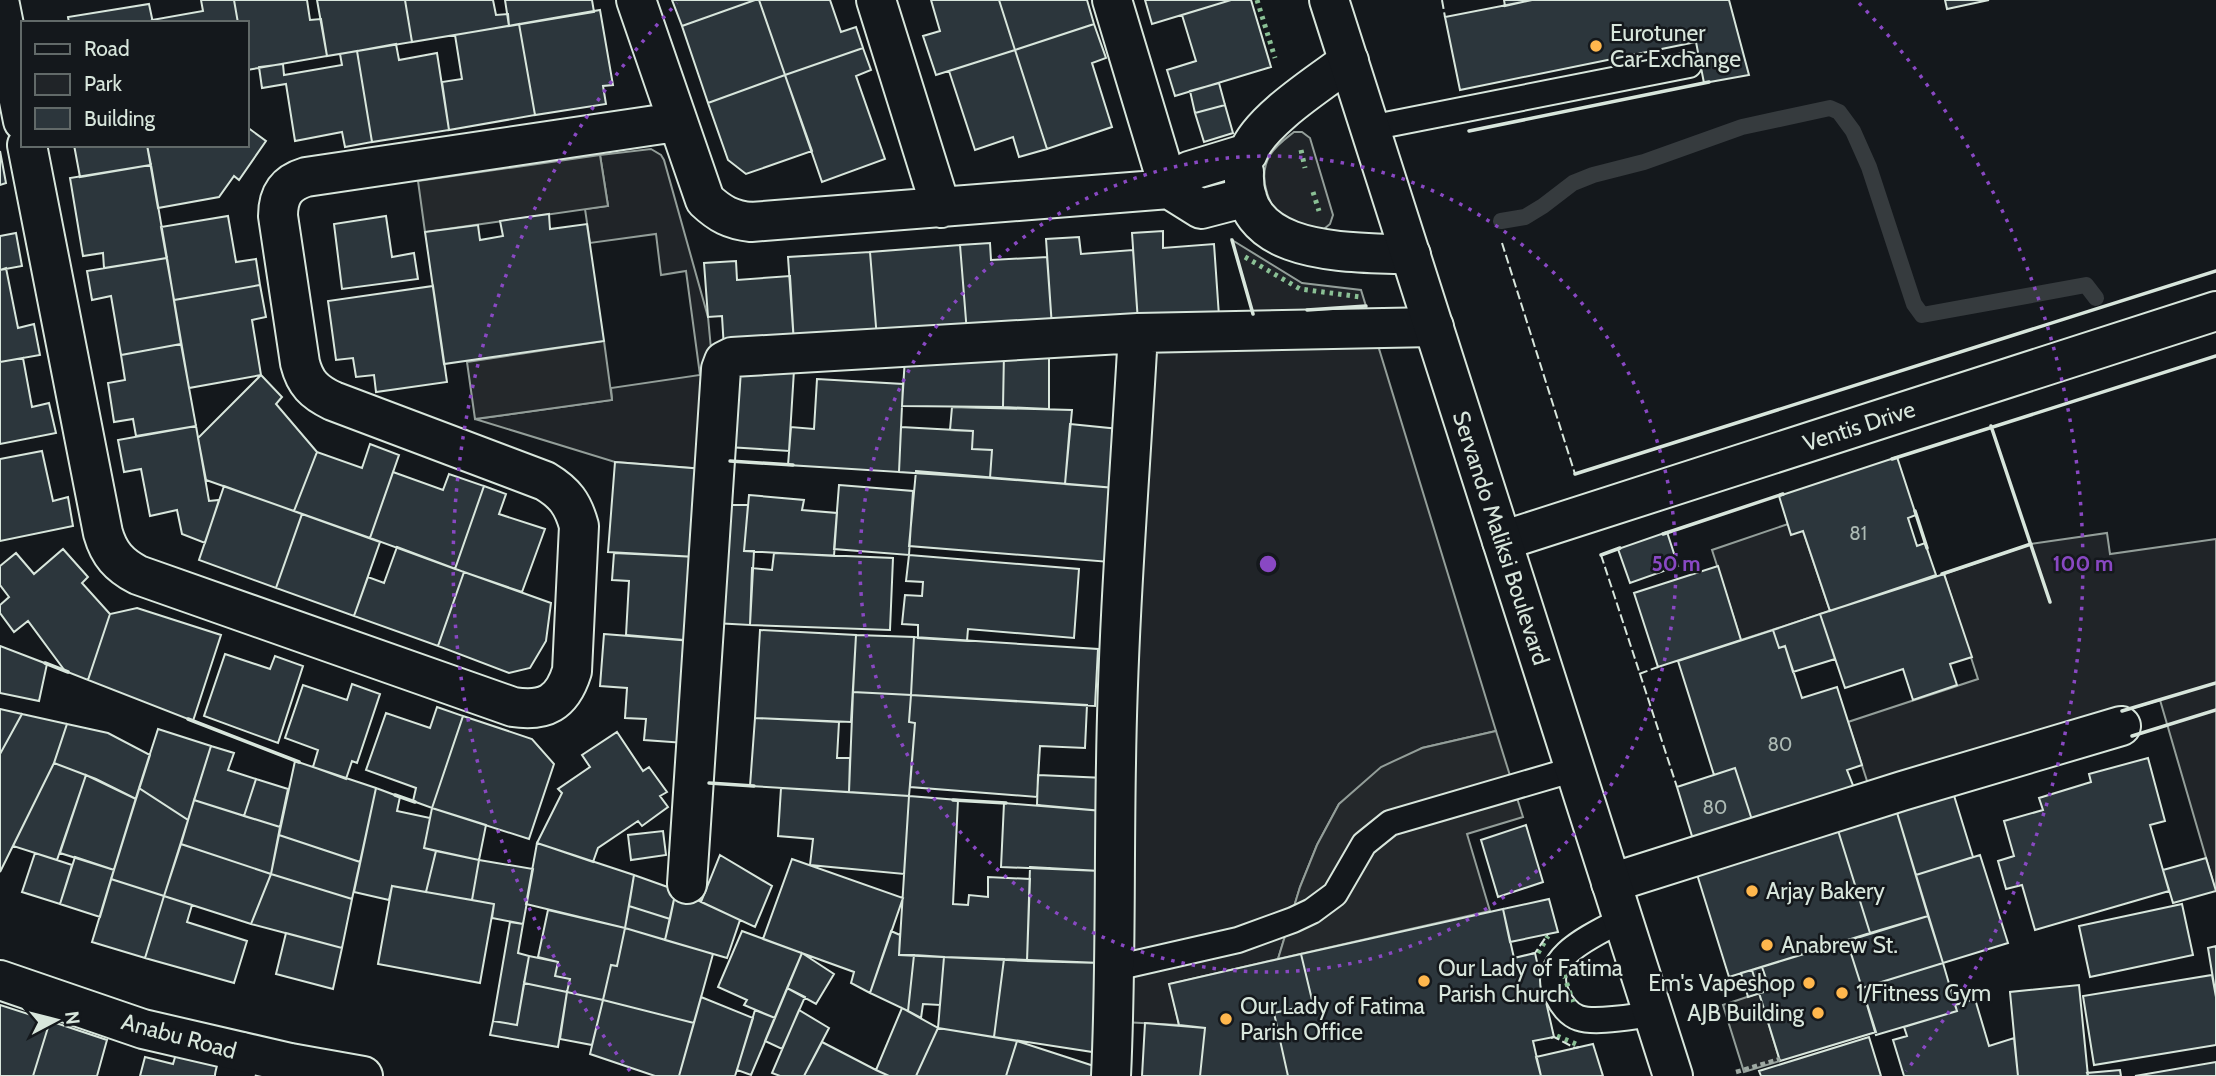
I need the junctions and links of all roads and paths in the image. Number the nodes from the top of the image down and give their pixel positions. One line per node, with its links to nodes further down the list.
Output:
1 (636, 0): 9 (street)
2 (876, 0): 15 (street)
3 (1112, 0): 13 (street)
4 (1329, 0): 6 (street, Servando Maliksi Boulevard)
5 (0, 5): 8 (street)
6 (1349, 61): 10 (street, Servando Maliksi Boulevard); 12 (street)
7 (1689, 65): 10 (lane)
8 (21, 111)
9 (676, 121): 11 (street); 15 (street)
10 (1370, 128): 16 (street, Servando Maliksi Boulevard)
11 (27, 147)
12 (1248, 153): 13 (street); 14 (street)
13 (1169, 189): 14 (street); 15 (street)
14 (1247, 197): 16 (street)
15 (941, 208)
16 (1410, 255): 18 (street, Servando Maliksi Boulevard)
17 (2216, 312): 20 (street, Ventis Drive)
18 (1434, 327): 19 (street); 20 (street, Servando Maliksi Boulevard)
19 (1139, 333): 24 (street); 26 (street)
20 (1502, 541): 22 (street, Servando Maliksi Boulevard)
21 (2121, 726): 23 (street)
22 (1574, 769): 23 (street, Servando Maliksi Boulevard); 26 (lane)
23 (1611, 883): 25 (street, Servando Maliksi Boulevard)
24 (687, 884)
25 (1623, 919): 28 (street, Servando Maliksi Boulevard); 28 (lane)
26 (1115, 968): 33 (street)
27 (0, 981): 30 (street, Anabu Road)
28 (1654, 1014): 34 (street, Servando Maliksi Boulevard)
29 (1780, 1059): 31 (path)
30 (238, 1064): 32 (street, Anabu Road)
31 (1736, 1072)
32 (362, 1076)
33 (1111, 1076)
34 (1673, 1076)

